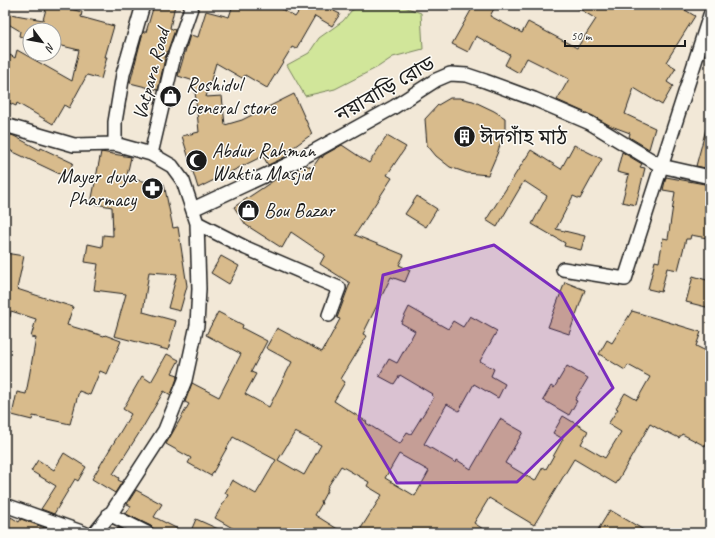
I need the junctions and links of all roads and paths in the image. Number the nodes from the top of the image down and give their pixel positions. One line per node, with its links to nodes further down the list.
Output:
1 (143, 5): 5 (street, Vatpara Road)
2 (192, 5): 6 (street, Vatpara Road)
3 (710, 14): 7 (street)
4 (5, 125): 5 (street)
5 (115, 144): 6 (street)
6 (151, 154): 9 (street)
7 (661, 166): 8 (street, নয়াবাড়ি রোড); 9 (street, নয়াবাড়ি রোড); 11 (street)
8 (710, 177)
9 (193, 209): 10 (street)
10 (197, 223): 12 (street); 14 (street)
11 (563, 269)
12 (329, 315)
13 (5, 505): 15 (street)
14 (109, 514): 16 (street); 17 (street)
15 (84, 533)
16 (95, 533)
17 (147, 533)

